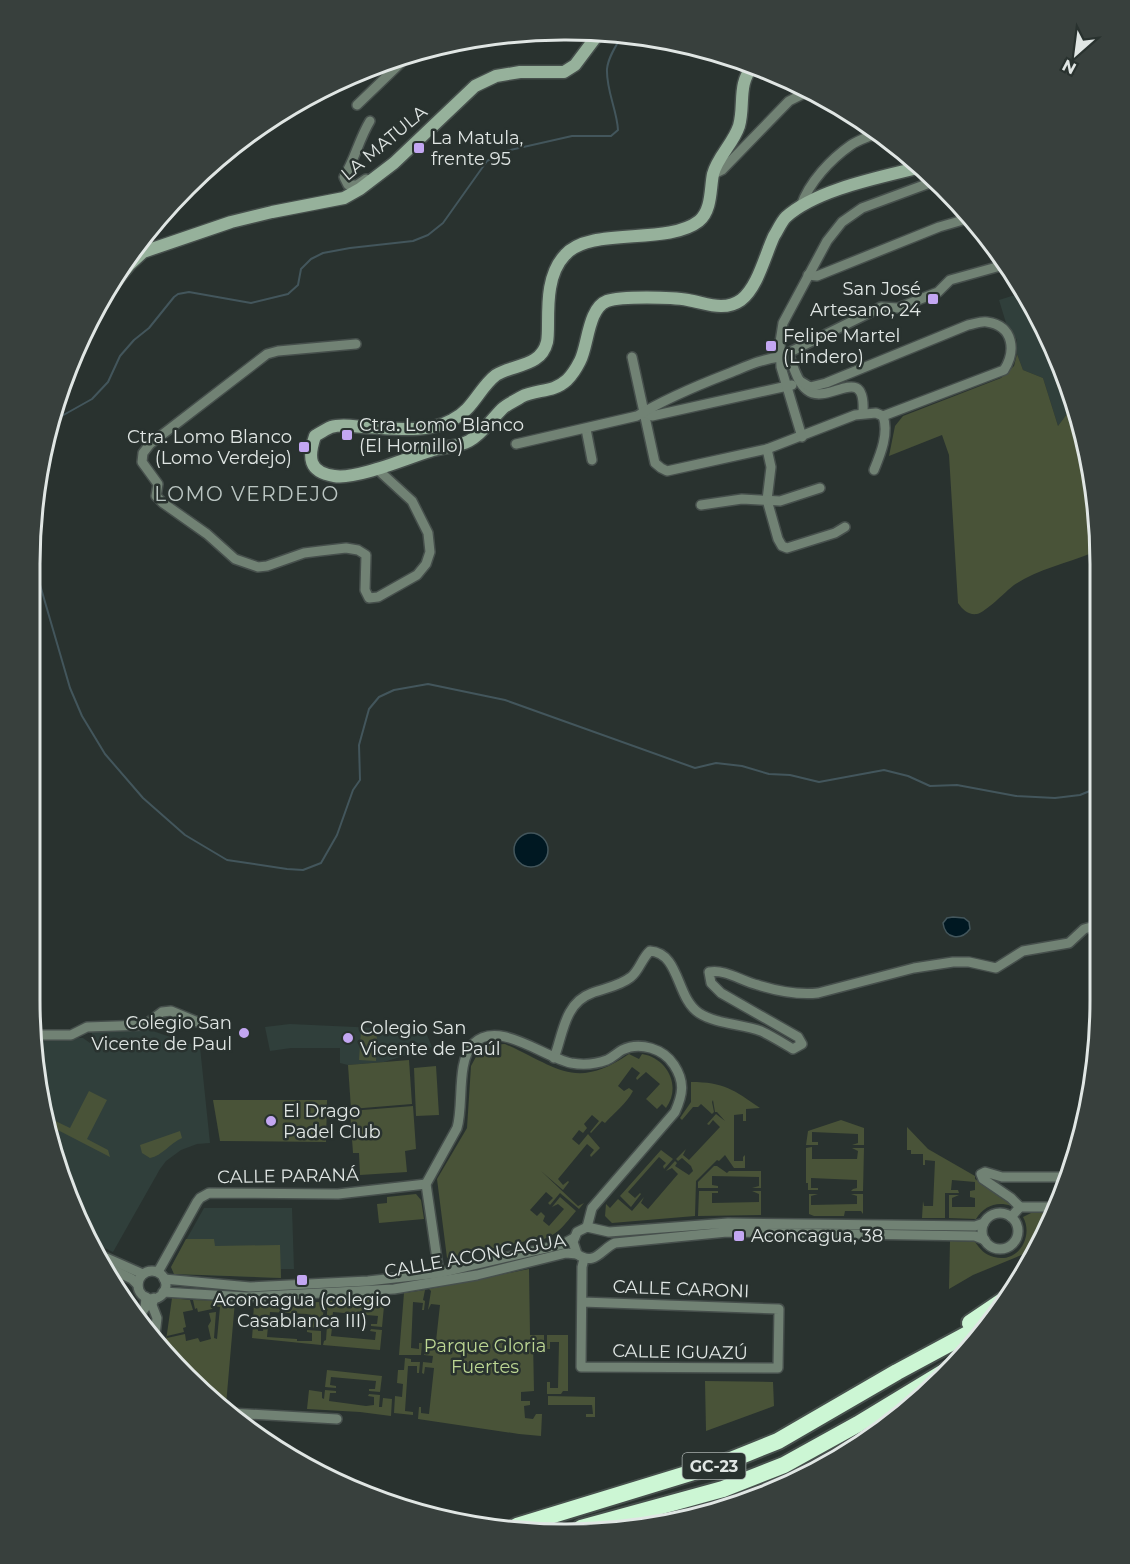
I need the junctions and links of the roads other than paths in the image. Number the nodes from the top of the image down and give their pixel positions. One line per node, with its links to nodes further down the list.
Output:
1 (593, 42): 8 (street, LA MATULA)
2 (395, 68): 5 (street)
3 (748, 73): 10 (street)
4 (799, 96): 10 (street)
5 (357, 105)
6 (370, 121): 8 (street)
7 (868, 138): 12 (street)
8 (394, 163): 14 (street, LA MATULA)
9 (910, 170): 12 (street)
10 (714, 174): 30 (street)
11 (926, 184): 16 (street)
12 (801, 206): 30 (street)
13 (961, 221): 16 (street)
14 (145, 251)
15 (996, 267): 18 (street)
16 (808, 275): 18 (street)
17 (356, 344): 30 (street)
18 (784, 355): 20 (street); 21 (street); 22 (street)
19 (632, 357): 22 (street)
20 (800, 381): 21 (street); 23 (street); 24 (street)
21 (787, 387): 22 (street); 26 (street)
22 (644, 412): 25 (street); 28 (street)
23 (863, 413): 24 (street); 26 (street)
24 (883, 416): 31 (street)
25 (586, 429): 27 (street); 29 (street)
26 (802, 437): 28 (street)
27 (516, 444)
28 (767, 449): 33 (street)
29 (592, 460)
30 (376, 468)
31 (874, 470)
32 (820, 488): 33 (street)
33 (767, 500): 34 (street); 35 (street)
34 (701, 505)
35 (844, 526)
36 (1090, 927): 39 (street)
37 (205, 1025): 38 (street)
38 (42, 1035)
39 (554, 1058): 41 (street); 46 (street)
40 (1059, 1177): 42 (street)
41 (426, 1184): 53 (street); 55 (street, CALLE PARANÁ)
42 (1020, 1207): 43 (street); 44 (street)
43 (1047, 1207)
44 (1011, 1217): 45 (street); 48 (street)
45 (984, 1223): 46 (street); 48 (street)
46 (592, 1227): 47 (street); 49 (street)
47 (574, 1238): 50 (street); 53 (street, CALLE ACONCAGUA)
48 (984, 1240): 49 (street)
49 (604, 1250): 50 (street)
50 (580, 1256): 57 (street, CALLE ACONCAGUA); 59 (street)
51 (110, 1260): 54 (street)
52 (118, 1272): 56 (street)
53 (439, 1273): 55 (street, CALLE ACONCAGUA)
54 (143, 1274): 55 (street); 56 (street)
55 (161, 1276): 57 (street)
56 (138, 1285): 58 (street)
57 (163, 1292): 58 (street)
58 (150, 1297): 60 (street); 63 (street)
59 (582, 1302): 66 (street, CALLE CARONI); 66 (street, CALLE IGUAZÚ)
60 (143, 1310)
61 (984, 1313): 67 (highway)
62 (147, 1315): 63 (street)
63 (155, 1315): 64 (street)
64 (156, 1326)
65 (968, 1334): 67 (highway, GC-23)
66 (778, 1368)
67 (897, 1372): 71 (highway, GC-23)
68 (915, 1390): 72 (highway, GC-23)
69 (245, 1414): 70 (street)
70 (337, 1419)
71 (530, 1522)
72 (605, 1522)

